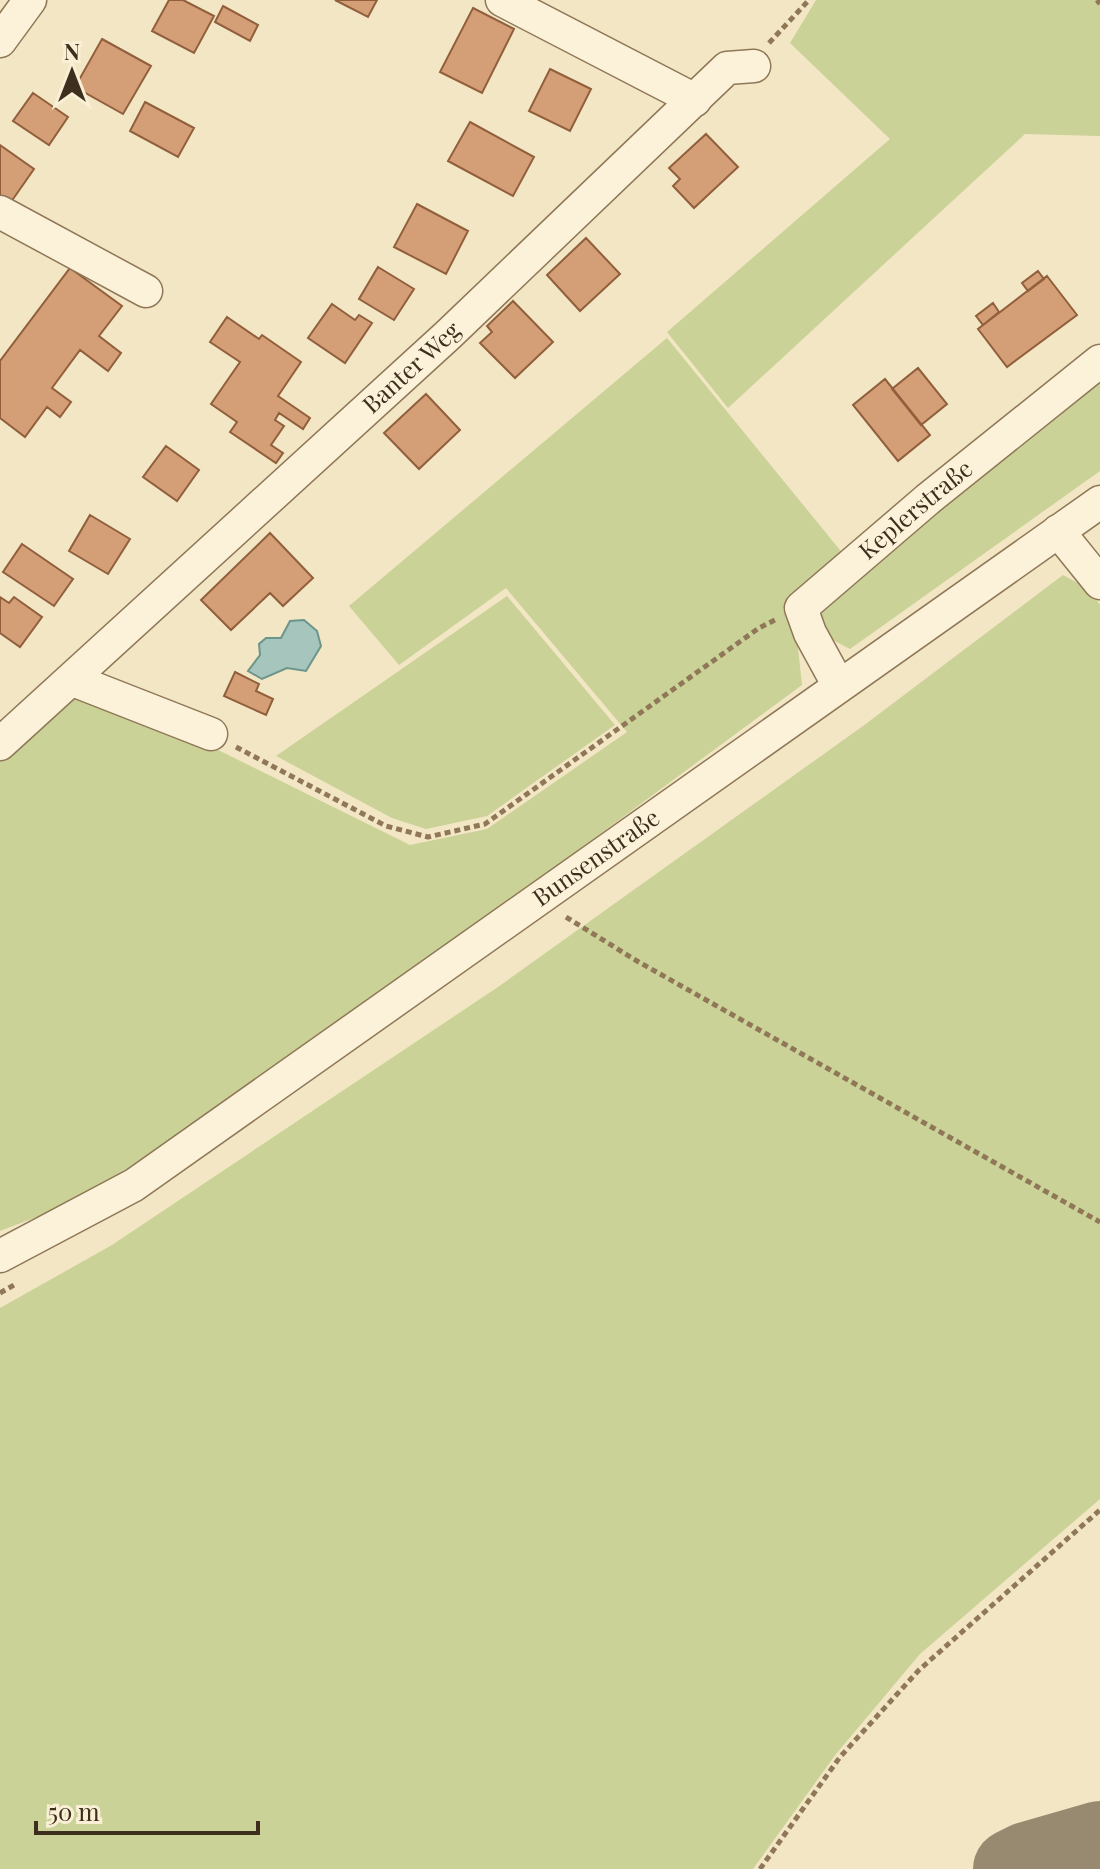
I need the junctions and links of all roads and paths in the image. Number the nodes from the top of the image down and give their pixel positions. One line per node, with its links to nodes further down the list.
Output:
1 (30, 0): 4 (street)
2 (502, 0): 6 (street)
3 (809, 0): 5 (path)
4 (0, 41)
5 (754, 66): 6 (street, Banter Weg)
6 (695, 100): 14 (street, Banter Weg)
7 (0, 212): 8 (street)
8 (146, 291)
9 (1100, 361): 13 (street, Keplerstraße)
10 (1100, 502): 11 (street, Bunsenstraße)
11 (1058, 531): 12 (street); 15 (street, Bunsenstraße)
12 (1100, 583)
13 (801, 608): 15 (street); 16 (path)
14 (73, 680): 16 (street); 17 (street, Banter Weg)
15 (839, 686): 20 (street, Bunsenstraße)
16 (211, 734)
17 (0, 744)
18 (561, 913): 19 (path)
19 (1100, 1222)
20 (0, 1256)
21 (1100, 1510): 22 (path)
22 (760, 1869)

